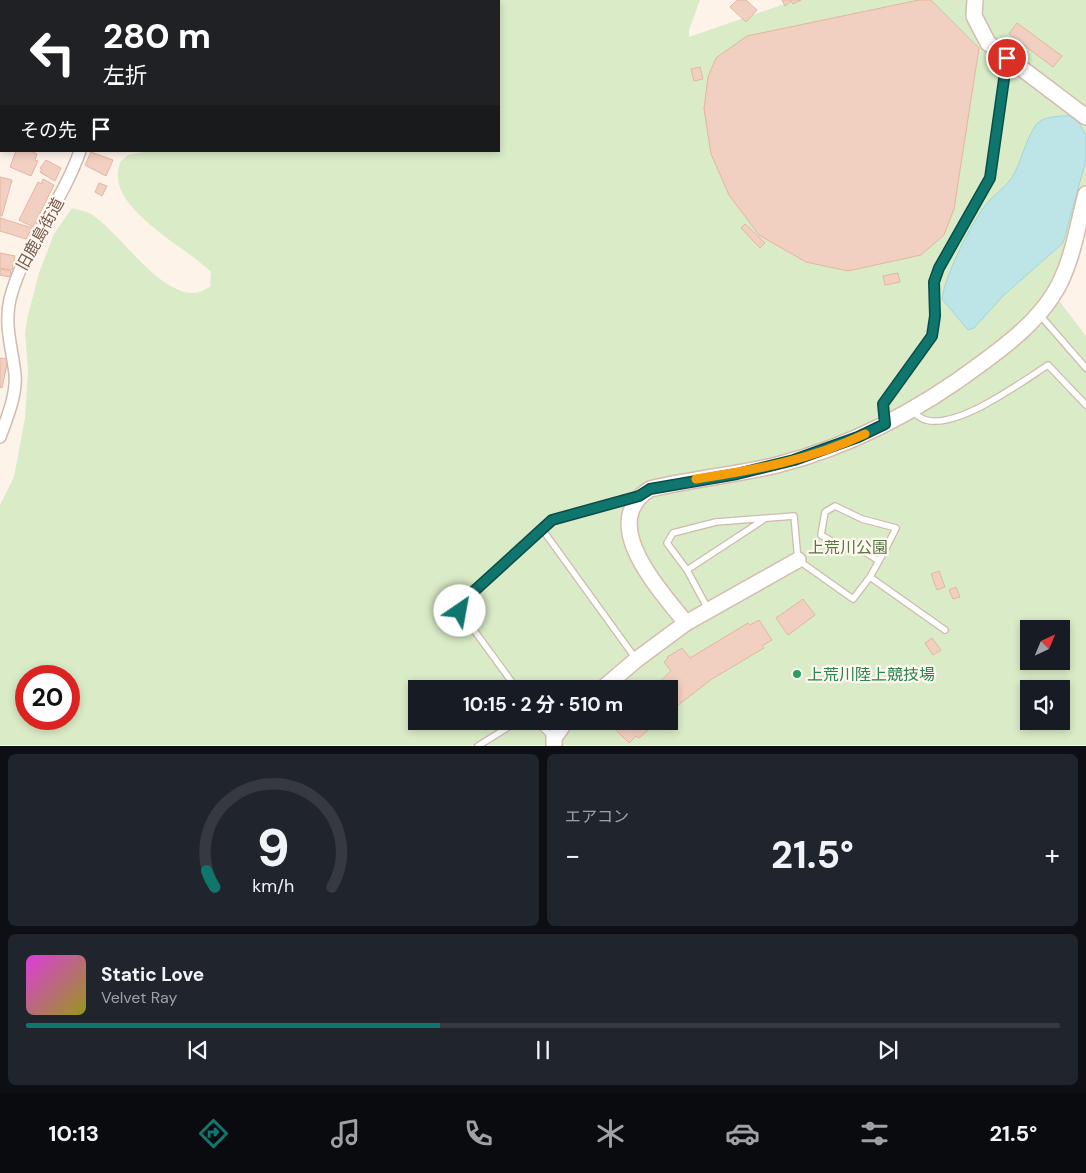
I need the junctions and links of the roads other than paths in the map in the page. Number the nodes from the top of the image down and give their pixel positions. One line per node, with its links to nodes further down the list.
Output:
1 (975, 0): 2 (street)
2 (1007, 58): 3 (street); 10 (lane)
3 (1086, 117)
4 (80, 152): 11 (street, 旧鹿島街道)
5 (1086, 194): 6 (street)
6 (1040, 314): 7 (lane); 9 (street)
7 (1086, 368)
8 (1086, 405): 9 (lane)
9 (910, 411): 10 (street)
10 (885, 424): 12 (street)
11 (0, 436)
12 (639, 496): 14 (lane); 20 (street)
13 (764, 519): 15 (lane); 17 (lane); 17 (lane)
14 (542, 529): 22 (lane); 23 (lane)
15 (798, 560): 18 (lane); 19 (street)
16 (879, 561): 16 (lane); 18 (lane)
17 (687, 570): 19 (lane)
18 (870, 578): 21 (lane)
19 (708, 609): 20 (street)
20 (686, 623): 22 (street)
21 (945, 630)
22 (636, 660): 24 (street)
23 (510, 680)
24 (613, 680)
25 (504, 730): 29 (lane)
26 (544, 730): 28 (lane)
27 (561, 730): 28 (street)
28 (554, 742)
29 (478, 746)

